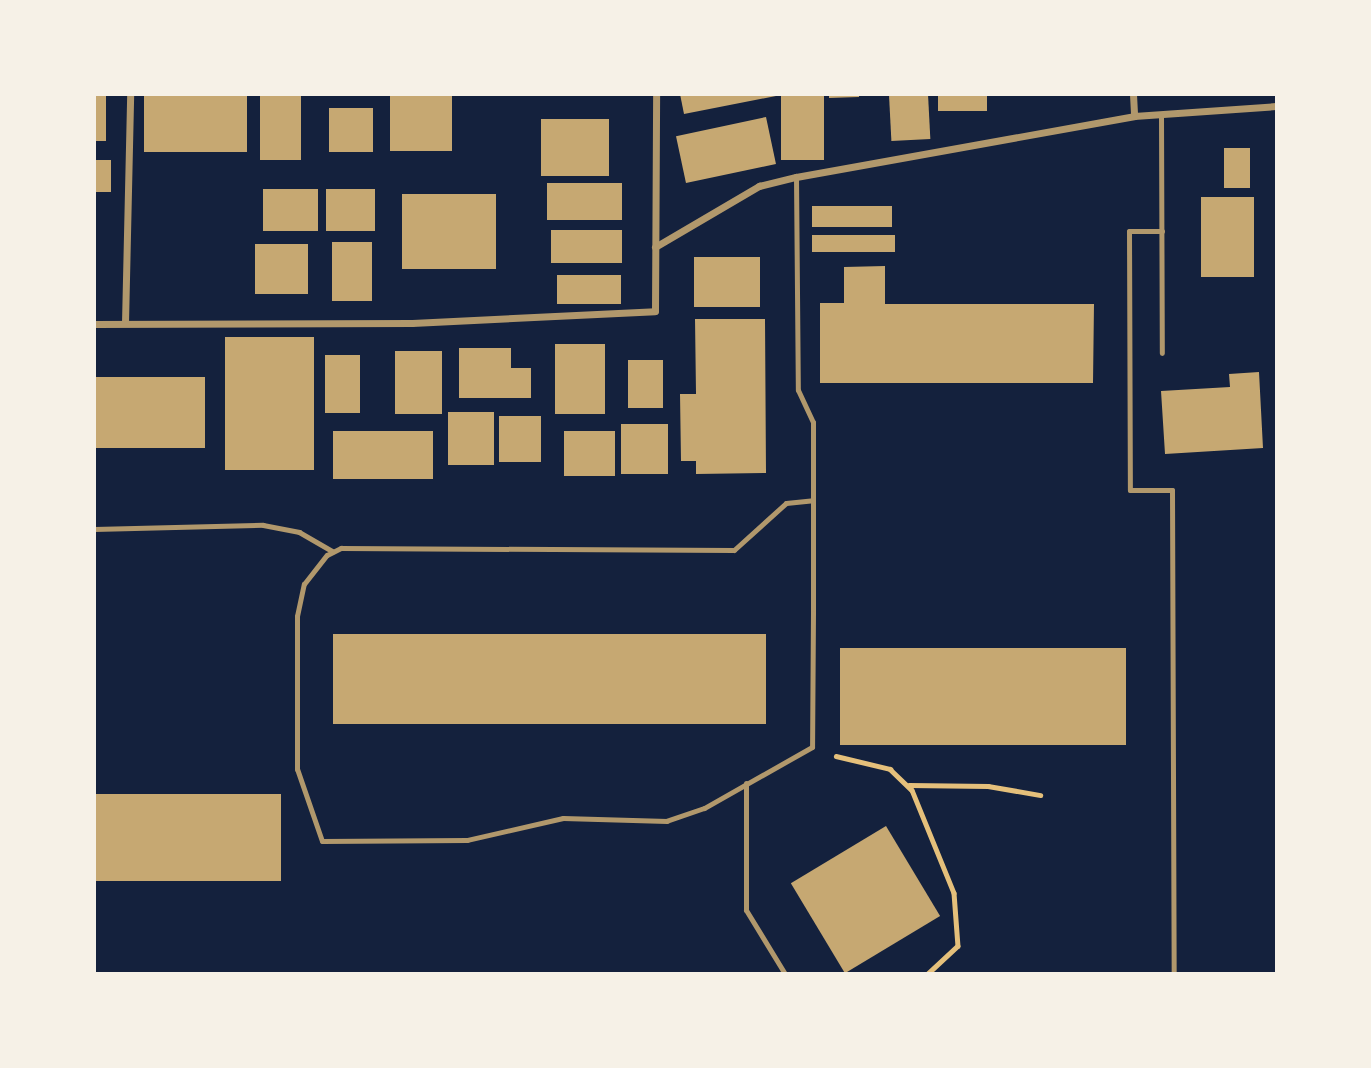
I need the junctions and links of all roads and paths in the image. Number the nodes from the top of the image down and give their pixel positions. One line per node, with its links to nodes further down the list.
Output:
1 (130, 94): 10 (street)
2 (656, 94): 9 (street)
3 (1133, 94): 6 (street)
4 (1276, 107): 5 (street)
5 (1161, 115): 6 (street); 8 (lane)
6 (1134, 116): 7 (street)
7 (796, 177): 9 (street); 13 (lane)
8 (1162, 231): 12 (lane); 22 (lane)
9 (655, 247): 10 (street)
10 (125, 323): 11 (street)
11 (94, 324)
12 (1162, 353)
13 (813, 500): 15 (lane); 16 (lane)
14 (94, 529): 15 (lane)
15 (333, 552): 17 (lane)
16 (813, 747): 17 (lane); 18 (path)
17 (747, 783): 20 (lane)
18 (908, 785): 19 (path); 21 (path)
19 (1040, 795)
20 (785, 974)
21 (928, 974)
22 (1174, 974)

